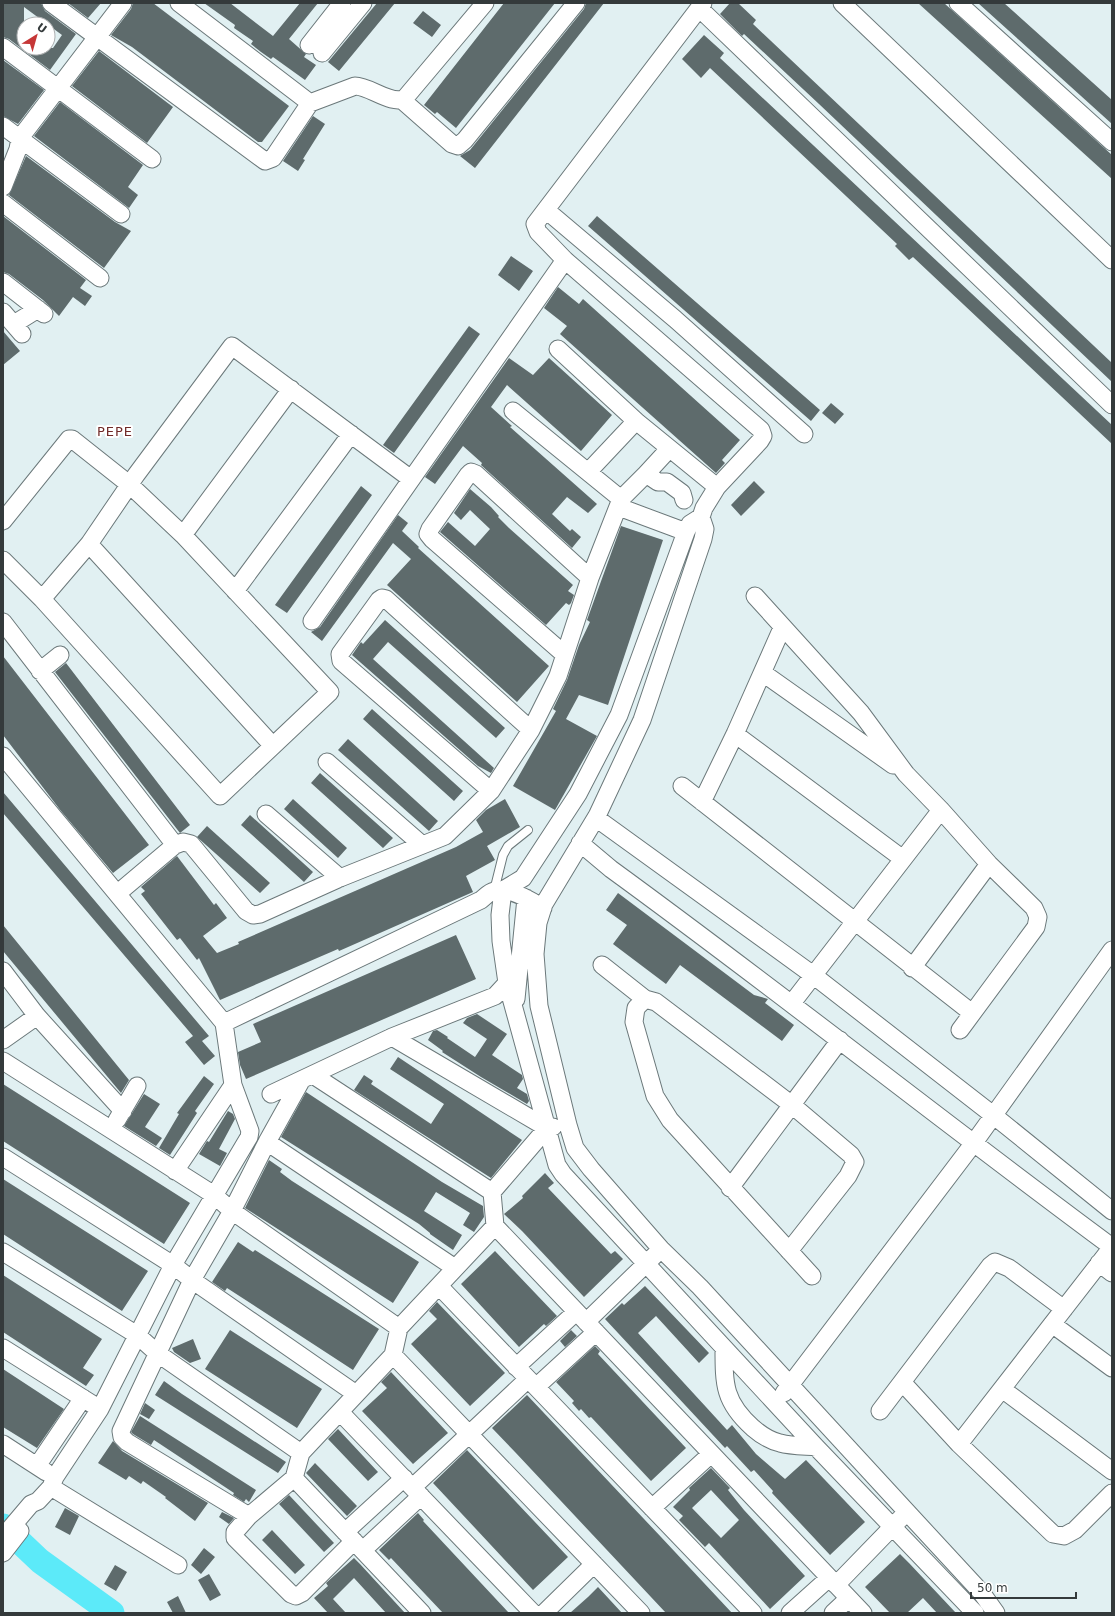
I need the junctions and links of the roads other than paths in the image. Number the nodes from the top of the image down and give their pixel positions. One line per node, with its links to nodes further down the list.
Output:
1 (51, 3): 11 (street)
2 (123, 3): 11 (street)
3 (179, 3): 15 (street)
4 (342, 3): 5 (street)
5 (363, 3)
6 (485, 3): 14 (street)
7 (576, 3): 14 (street)
8 (842, 3): 25 (street)
9 (958, 3): 18 (street)
10 (701, 6): 22 (street); 31 (street)
11 (98, 38): 13 (street); 15 (street)
12 (3, 47): 13 (street)
13 (60, 88): 17 (street); 19 (street)
14 (402, 100): 15 (street)
15 (310, 103)
16 (3, 126): 17 (street)
17 (20, 138): 20 (street); 23 (street)
18 (1112, 142)
19 (152, 158)
20 (3, 187)
21 (3, 203): 26 (street)
22 (546, 210): 24 (street); 35 (street)
23 (121, 214)
24 (565, 260): 39 (street); 41 (street)
25 (1112, 260)
26 (100, 278)
27 (3, 282): 28 (street)
28 (13, 324)
29 (558, 349): 33 (street)
30 (291, 389): 34 (street); 40 (street); 46 (street)
31 (1112, 405)
32 (513, 411): 37 (street)
33 (636, 421): 36 (street); 37 (street)
34 (351, 434): 39 (street); 50 (street)
35 (804, 434)
36 (669, 449): 38 (street); 41 (street)
37 (588, 472): 42 (street)
38 (652, 478): 42 (street); 43 (street)
39 (411, 479): 53 (street)
40 (130, 485): 44 (street); 46 (street); 47 (street)
41 (717, 487): 43 (street)
42 (620, 503): 45 (street); 49 (street)
43 (702, 513): 45 (street); 71 (street)
44 (3, 521)
45 (686, 532): 79 (street)
46 (183, 535): 50 (street)
47 (89, 544): 52 (street); 62 (street)
48 (3, 560): 52 (street)
49 (590, 578): 56 (street); 56 (street)
50 (235, 591): 62 (street)
51 (755, 596): 55 (street)
52 (42, 599): 62 (street)
53 (312, 621)
54 (3, 622): 58 (street)
55 (782, 628): 59 (street); 65 (street)
56 (564, 654): 60 (street)
57 (60, 655): 58 (street)
58 (40, 671): 75 (street)
59 (762, 673): 61 (street); 65 (street)
60 (531, 730): 67 (street); 67 (street)
61 (735, 734): 68 (street); 76 (street)
62 (273, 746)
63 (3, 756): 80 (street)
64 (327, 762): 74 (street)
65 (906, 774): 69 (street)
66 (682, 786): 68 (street)
67 (491, 791): 74 (street)
68 (702, 802): 83 (street)
69 (941, 810): 76 (street); 77 (street)
70 (266, 814): 78 (street)
71 (596, 818): 73 (street); 88 (street)
72 (528, 830): 79 (lane)
73 (580, 843): 82 (street); 92 (street)
74 (421, 844): 78 (street)
75 (175, 845): 78 (street); 80 (street)
76 (902, 859): 83 (street)
77 (989, 864): 86 (street); 94 (street)
78 (340, 878)
79 (498, 890): 81 (street); 89 (street); 96 (street)
80 (118, 893): 96 (street)
81 (526, 898): 82 (street); 93 (street)
82 (543, 908): 109 (street)
83 (854, 922): 86 (street); 88 (street)
84 (1112, 950): 108 (street)
85 (602, 965): 90 (street)
86 (912, 968): 94 (street)
87 (3, 971): 95 (street)
88 (813, 975): 92 (street); 108 (street)
89 (507, 983): 91 (street); 93 (street)
90 (645, 999): 106 (street); 116 (street)
91 (481, 1002): 93 (street); 98 (street)
92 (792, 1003): 100 (street)
93 (515, 1007): 110 (street)
94 (972, 1013): 97 (street)
95 (37, 1016): 99 (street); 107 (street)
96 (224, 1023): 103 (street)
97 (960, 1030)
98 (392, 1037): 102 (street); 110 (street)
99 (3, 1040)
100 (840, 1040): 106 (street); 113 (street)
101 (3, 1061): 111 (street)
102 (307, 1078): 105 (street); 112 (street); 117 (street)
103 (233, 1085): 115 (street); 118 (street)
104 (137, 1086): 107 (street)
105 (271, 1094)
106 (792, 1105): 116 (street); 124 (street)
107 (123, 1111): 111 (street)
108 (993, 1115): 113 (street); 119 (street)
109 (568, 1125): 110 (street); 123 (street)
110 (547, 1128): 117 (street); 126 (street)
111 (111, 1131): 115 (street)
112 (267, 1142): 120 (street); 128 (street)
113 (973, 1144): 122 (street); 145 (street)
114 (3, 1157): 127 (street)
115 (175, 1170): 118 (street)
116 (730, 1188): 124 (street)
117 (492, 1192): 121 (street)
118 (214, 1195): 120 (street); 127 (street)
119 (1112, 1210)
120 (232, 1211): 131 (street); 136 (street)
121 (495, 1226): 128 (street); 134 (street)
122 (1112, 1247): 129 (street)
123 (661, 1249): 126 (street); 145 (street)
124 (789, 1251): 130 (street)
125 (3, 1252): 137 (street)
126 (648, 1264): 134 (street); 139 (street)
127 (173, 1265): 131 (street); 137 (street)
128 (455, 1268): 132 (street)
129 (1105, 1268): 133 (street)
130 (812, 1276)
131 (192, 1280): 140 (street); 147 (street)
132 (439, 1286): 136 (street); 143 (street)
133 (1064, 1309): 135 (street); 144 (street)
134 (586, 1322): 143 (street); 143 (street); 158 (street)
135 (1052, 1324): 142 (street); 146 (street)
136 (399, 1328): 141 (street)
137 (137, 1335): 140 (street); 150 (street)
138 (3, 1348): 148 (street)
139 (724, 1348): 149 (street); 156 (street)
140 (157, 1353): 157 (street); 167 (street)
141 (393, 1355): 147 (street); 153 (street)
142 (1112, 1368)
143 (527, 1378): 153 (street); 165 (street)
144 (902, 1382): 151 (street); 155 (street)
145 (790, 1386): 149 (street); 166 (street)
146 (1002, 1389): 155 (street); 160 (street)
147 (356, 1394): 152 (street)
148 (83, 1398): 150 (street); 159 (street)
149 (776, 1402): 156 (street)
150 (100, 1409): 162 (street)
151 (880, 1411)
152 (340, 1412): 157 (street); 163 (street)
153 (468, 1434): 163 (street); 171 (street)
154 (3, 1444): 159 (street)
155 (959, 1444): 164 (street)
156 (816, 1447): 168 (street)
157 (301, 1453): 161 (street)
158 (711, 1454): 165 (street); 173 (street)
159 (37, 1466): 162 (street)
160 (1112, 1471)
161 (294, 1478): 167 (street); 169 (street)
162 (53, 1482): 170 (street); 172 (street)
163 (412, 1487): 169 (street); 169 (street); 176 (street)
164 (1112, 1494)
165 (652, 1508): 179 (street)
166 (908, 1512): 168 (street); 184 (street)
167 (249, 1516): 169 (street)
168 (893, 1526): 173 (street); 183 (street)
169 (354, 1541): 175 (street)
170 (5, 1545)
171 (594, 1564): 177 (street); 178 (street)
172 (178, 1565)
173 (832, 1582): 174 (street); 180 (street)
174 (848, 1598): 181 (street); 182 (street)
175 (422, 1613)
176 (533, 1613)
177 (544, 1613)
178 (641, 1613)
179 (753, 1613)
180 (790, 1613)
181 (833, 1613)
182 (862, 1613)
183 (975, 1613)
184 (996, 1613)

